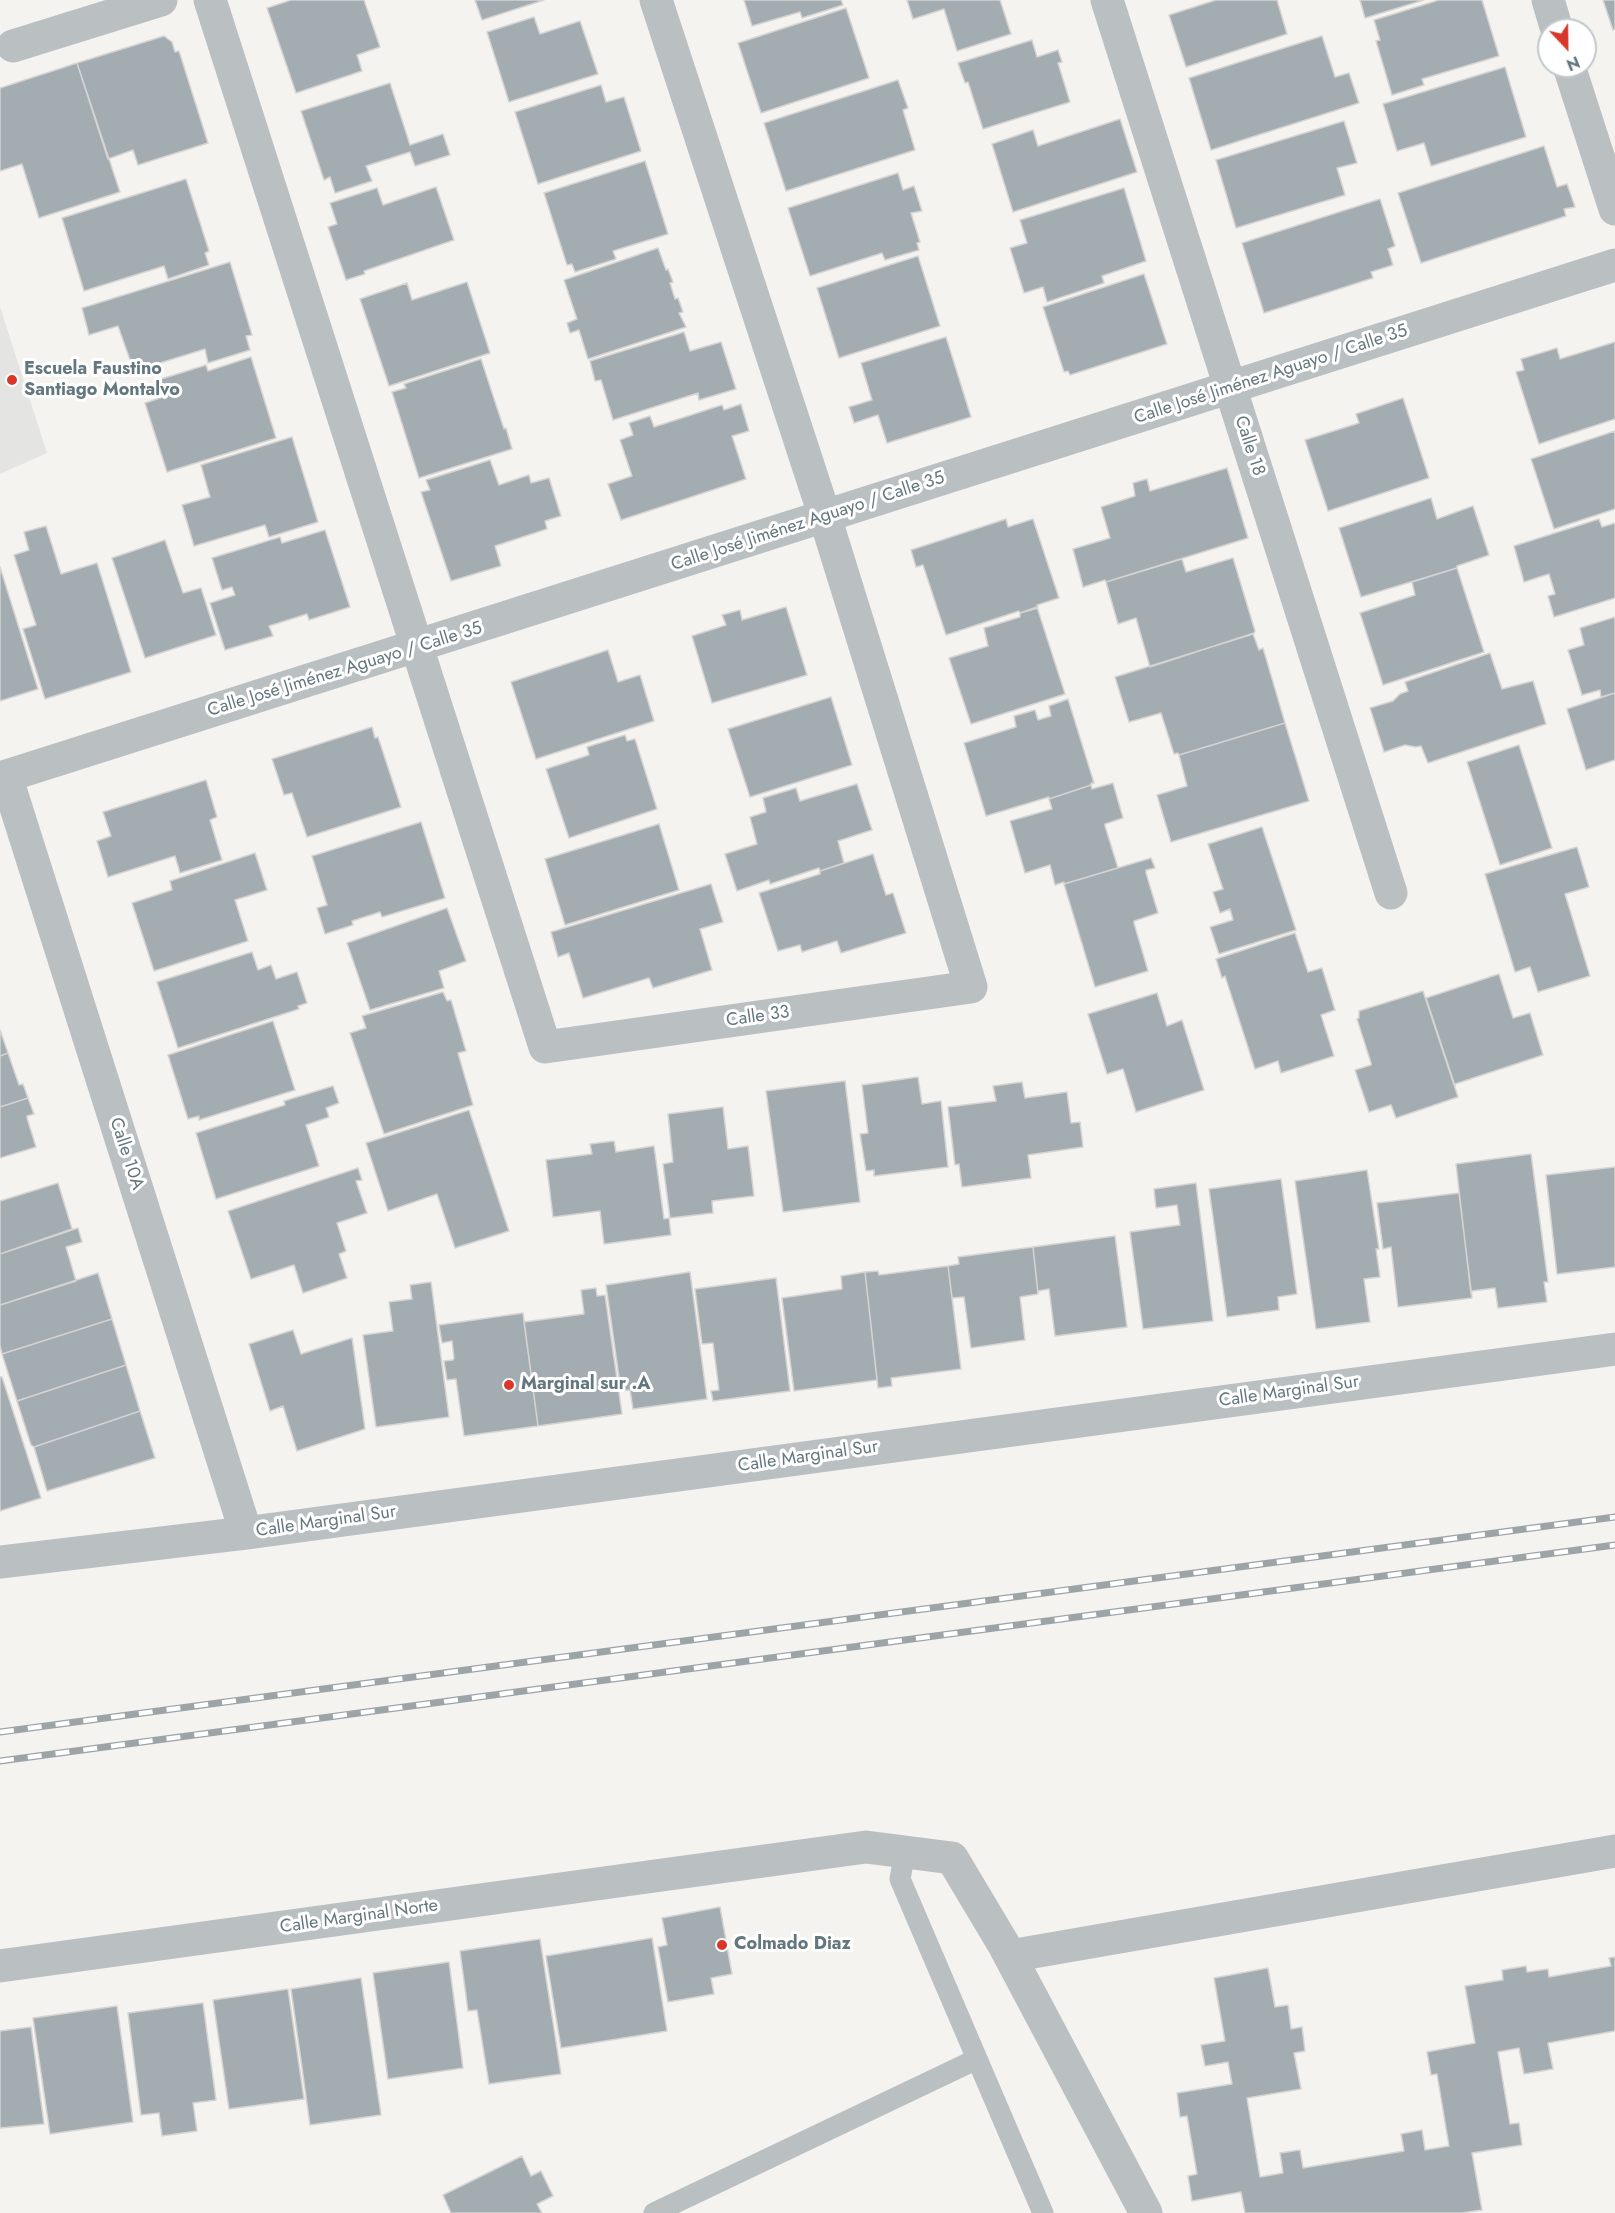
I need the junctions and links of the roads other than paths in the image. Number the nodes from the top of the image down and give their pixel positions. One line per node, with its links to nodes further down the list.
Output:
1 (161, 0): 7 (street)
2 (210, 0): 13 (street)
3 (656, 0): 12 (street)
4 (1107, 0): 11 (street, Calle 18)
5 (1548, 0): 6 (street)
6 (1553, 18)
7 (13, 46)
8 (1573, 78): 9 (street)
9 (1615, 209)
10 (1615, 265): 11 (street, Calle José Jiménez Aguayo / Calle 35)
11 (1231, 388): 12 (street, Calle José Jiménez Aguayo / Calle 35); 15 (street, Calle 18)
12 (825, 517): 13 (street, Calle José Jiménez Aguayo / Calle 35); 13 (street, Calle 33)
13 (417, 647): 14 (street, Calle José Jiménez Aguayo / Calle 35)
14 (3, 777): 17 (street, Calle 10A)
15 (1390, 893)
16 (1615, 1348): 17 (street, Calle Marginal Sur)
17 (246, 1533): 18 (street, Calle Marginal Sur)
18 (0, 1562)
19 (1615, 1851): 21 (street)
20 (905, 1852): 21 (street, Calle Marginal Norte); 22 (street, Calle Marginal Norte); 23 (lane)
21 (1010, 1956): 26 (street)
22 (0, 1966)
23 (977, 2059): 24 (lane); 25 (lane)
24 (654, 2213)
25 (1043, 2213)
26 (1146, 2213)

